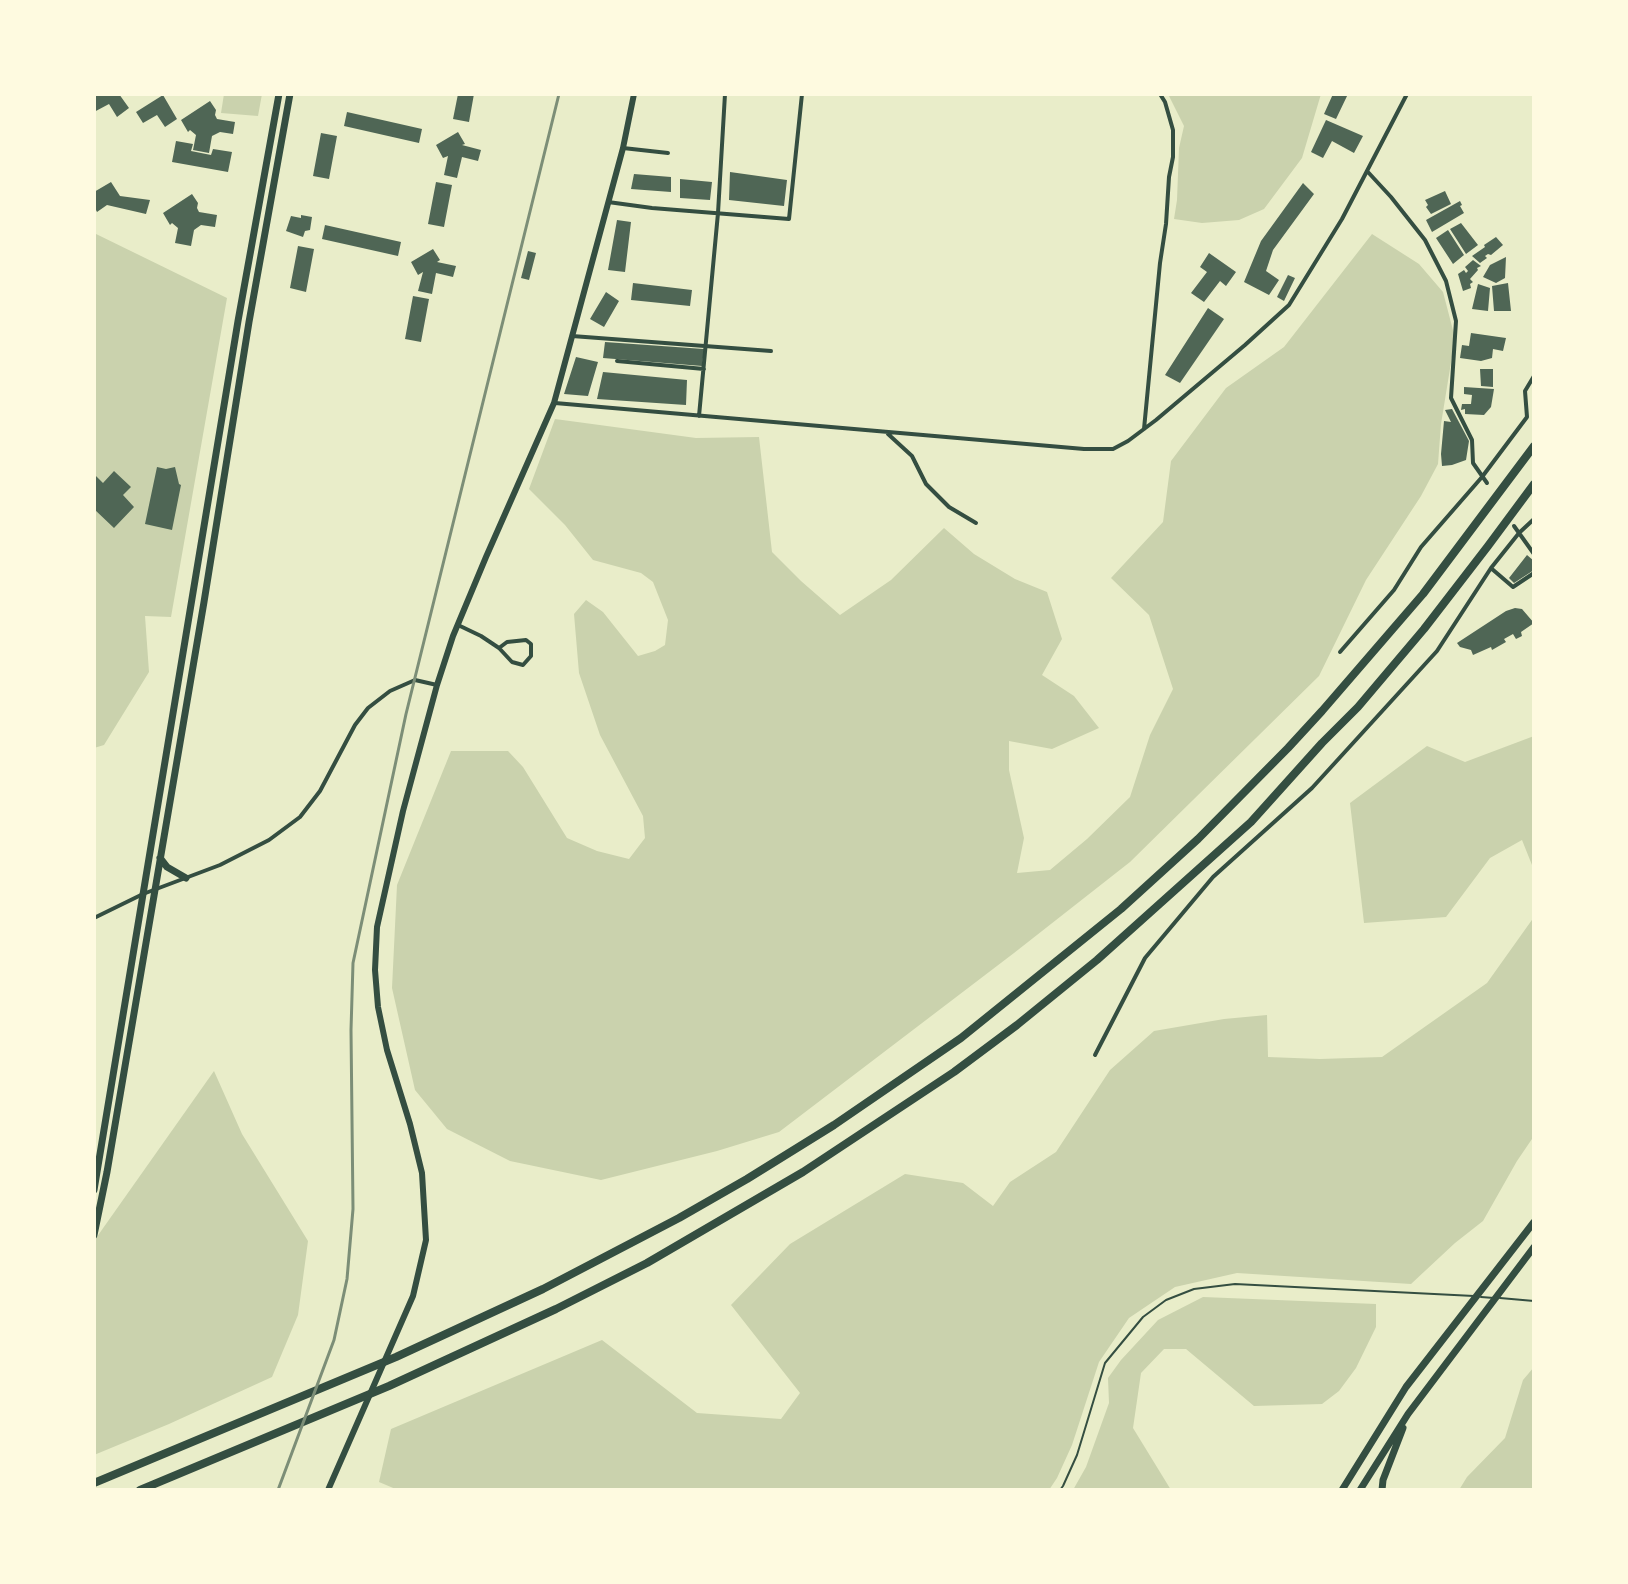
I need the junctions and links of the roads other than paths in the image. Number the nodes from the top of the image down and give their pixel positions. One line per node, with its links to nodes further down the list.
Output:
1 (279, 94): 41 (main road)
2 (290, 94): 38 (main road)
3 (634, 94): 8 (main road)
4 (725, 94): 12 (street)
5 (802, 94): 12 (street)
6 (1160, 94): 21 (street)
7 (1407, 94): 10 (street)
8 (623, 148): 9 (street); 11 (main road)
9 (668, 153)
10 (1367, 171): 21 (street); 24 (street)
11 (608, 202): 12 (street); 13 (main road)
12 (718, 213): 14 (street)
13 (572, 336): 14 (street); 19 (main road)
14 (706, 347): 15 (street); 17 (street)
15 (771, 351)
16 (617, 361): 17 (street)
17 (704, 369): 20 (street)
18 (1534, 376): 24 (street)
19 (554, 403): 20 (street); 34 (main road)
20 (699, 416): 22 (street)
21 (1144, 429): 22 (street)
22 (887, 432): 28 (street)
23 (1534, 446): 50 (highway)
24 (1482, 477): 25 (street); 36 (street)
25 (1487, 483)
26 (1534, 484): 51 (highway)
27 (1534, 519): 30 (street)
28 (976, 523)
29 (1514, 526): 30 (street)
30 (1519, 533): 31 (street); 32 (street)
31 (1534, 554)
32 (1491, 568): 33 (street); 43 (street)
33 (1534, 573)
34 (458, 625): 35 (street); 37 (main road)
35 (499, 648): 35 (street)
36 (1340, 652)
37 (437, 685): 39 (street); 52 (main road)
38 (160, 858): 39 (main road); 40 (main road)
39 (186, 878): 40 (street)
40 (154, 890): 41 (street); 46 (main road)
41 (143, 894): 42 (street); 44 (main road)
42 (94, 918)
43 (1095, 1055)
44 (94, 1190)
45 (1534, 1222): 54 (main road)
46 (94, 1235)
47 (1534, 1247): 49 (main road)
48 (1534, 1301): 53 (lane)
49 (1408, 1414): 55 (main road); 56 (main road)
50 (95, 1483)
51 (140, 1490)
52 (328, 1490)
53 (1060, 1490)
54 (1342, 1490)
55 (1360, 1490)
56 (1382, 1490)

